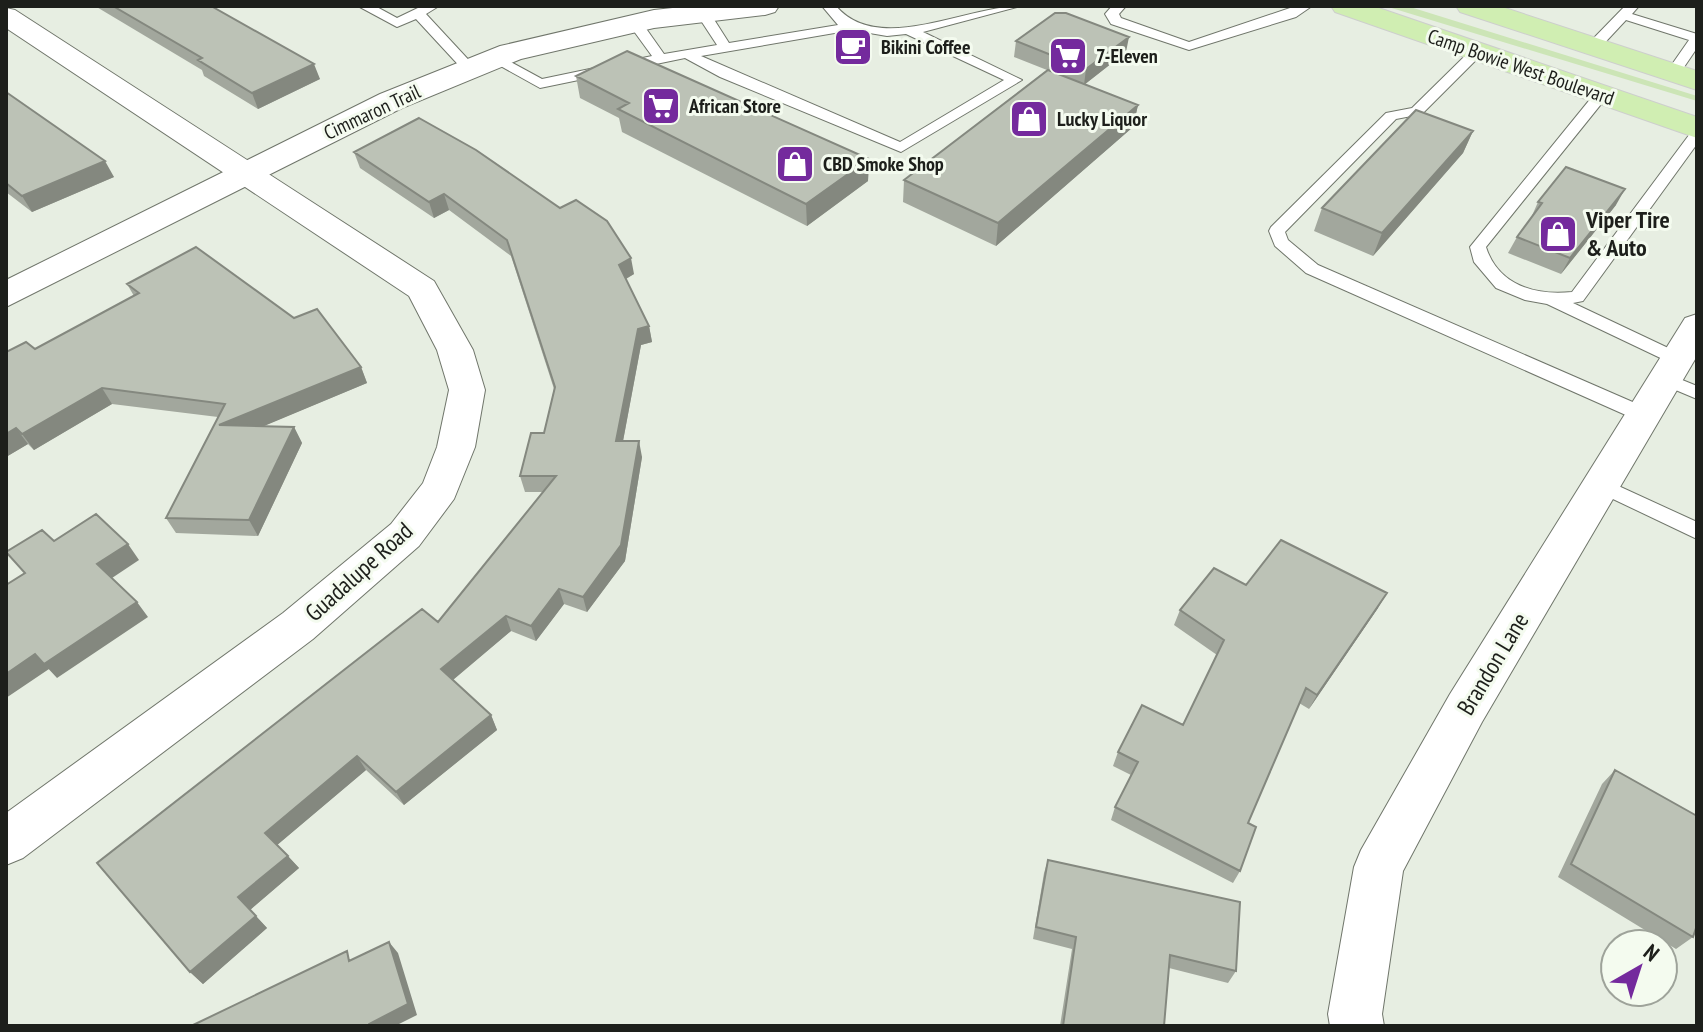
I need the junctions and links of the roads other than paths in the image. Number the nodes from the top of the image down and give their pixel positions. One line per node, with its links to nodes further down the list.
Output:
1 (365, 6): 10 (lane)
2 (755, 6): 3 (street, Cimmaron Trail); 12 (street, Cimmaron Trail)
3 (765, 6)
4 (829, 6): 15 (lane)
5 (1014, 6): 16 (lane)
6 (1119, 6): 7 (lane)
7 (1305, 6)
8 (1345, 6): 20 (main road, Camp Bowie West Boulevard)
9 (1470, 6): 19 (main road, Camp Bowie West Boulevard)
10 (425, 9): 23 (lane)
11 (1627, 10): 17 (lane); 19 (lane)
12 (684, 11): 14 (street, Cimmaron Trail); 18 (lane)
13 (6, 16): 27 (street, Guadalupe Road)
14 (635, 23): 22 (lane); 23 (street, Cimmaron Trail)
15 (849, 27): 16 (lane); 18 (lane)
16 (910, 31): 21 (lane)
17 (1697, 38): 24 (lane)
18 (724, 46): 21 (lane)
19 (1593, 47): 24 (main road, Camp Bowie West Boulevard)
20 (1477, 52): 25 (main road, Camp Bowie West Boulevard); 30 (lane)
21 (687, 54): 22 (lane)
22 (661, 60): 23 (lane)
23 (483, 64): 27 (street, Cimmaron Trail)
24 (1685, 77)
25 (1601, 95): 26 (main road, Camp Bowie West Boulevard); 29 (lane)
26 (1697, 131): 29 (lane)
27 (246, 174): 28 (street, Cimmaron Trail); 33 (street, Guadalupe Road)
28 (6, 295)
29 (1554, 301): 30 (lane)
30 (1676, 374): 31 (street, Brandon Lane)
31 (1601, 485): 32 (lane); 34 (street, Brandon Lane)
32 (1697, 531)
33 (6, 842)
34 (1357, 1026)

